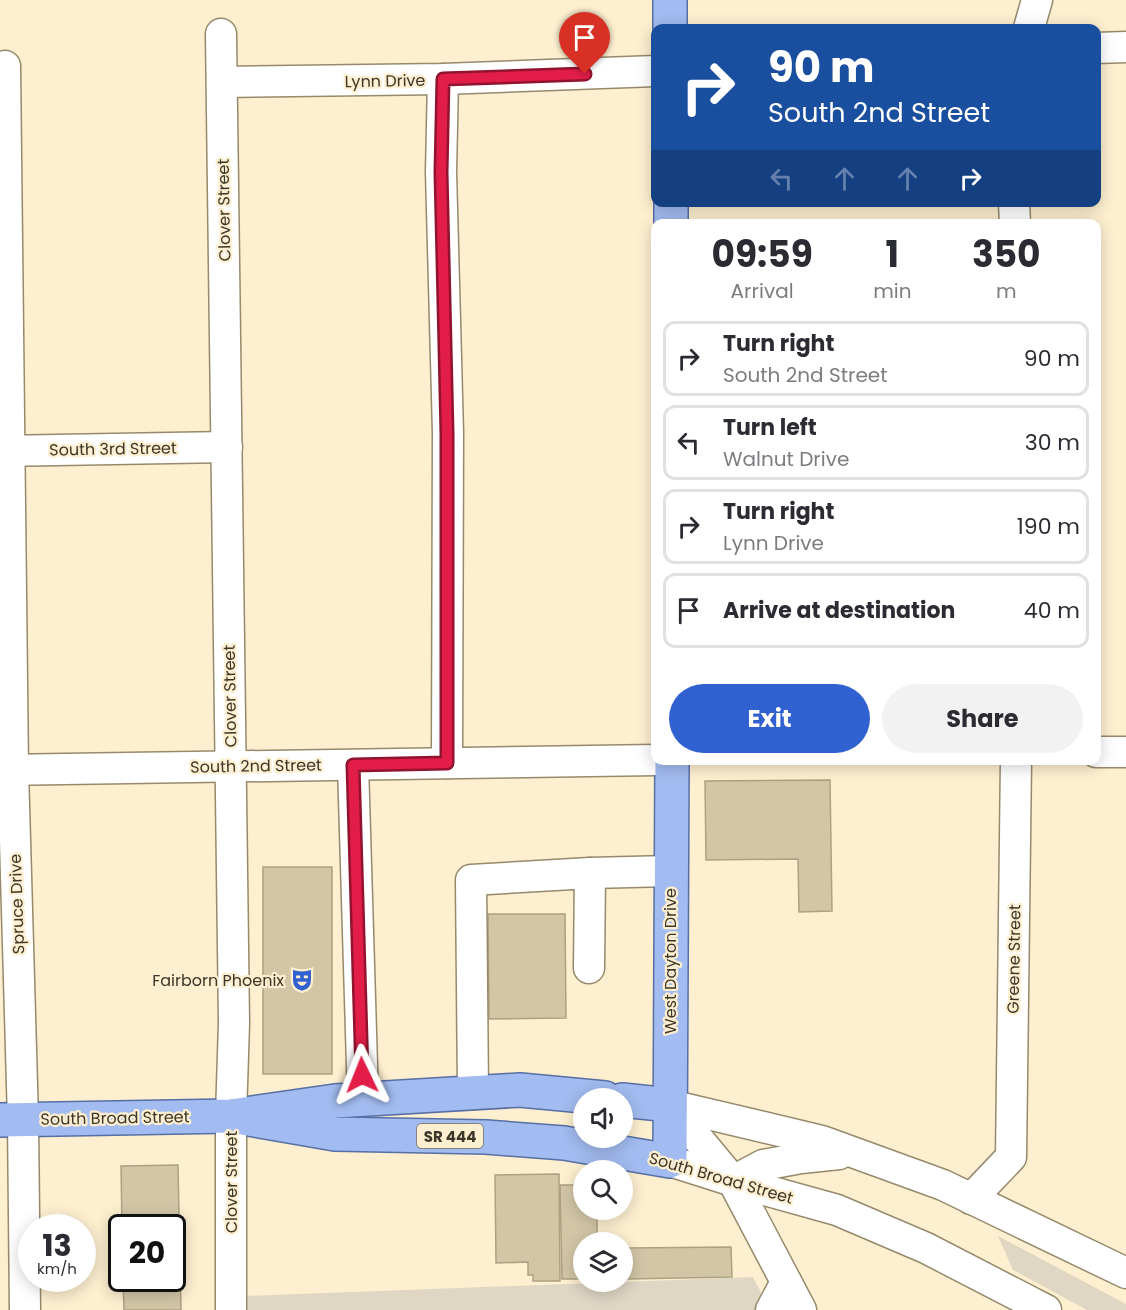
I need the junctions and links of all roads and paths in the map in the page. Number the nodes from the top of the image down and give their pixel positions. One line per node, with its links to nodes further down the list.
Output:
1 (670, 0): 3 (main road)
2 (1037, 0): 4 (street)
3 (670, 24)
4 (1030, 24)
5 (221, 34): 11 (street, Clover Street)
6 (1126, 47): 7 (street)
7 (1101, 48)
8 (5, 66): 12 (street, Spruce Drive)
9 (651, 71): 10 (street, Lynn Drive)
10 (443, 79): 11 (street, Lynn Drive); 19 (street)
11 (223, 82): 14 (street, Clover Street)
12 (3, 153): 13 (street, Spruce Drive)
13 (3, 292): 15 (street, Spruce Drive)
14 (227, 447): 15 (street, South 3rd Street); 23 (street, Clover Street)
15 (4, 451): 24 (street, Spruce Drive)
16 (1101, 752): 17 (street)
17 (1126, 752)
18 (651, 760): 19 (street, South 2nd Street)
19 (447, 763): 20 (street, South 2nd Street)
20 (353, 765): 23 (street, South 2nd Street); 30 (street)
21 (672, 765): 25 (main road, West Dayton Drive)
22 (1016, 765): 38 (street, Greene Street)
23 (231, 767): 24 (street, South 2nd Street); 33 (street, Clover Street)
24 (6, 770): 34 (street, Spruce Drive)
25 (670, 871): 26 (street); 32 (main road, West Dayton Drive)
26 (590, 873): 27 (street); 28 (street)
27 (589, 968)
28 (473, 1092): 29 (main road, South Broad Street / SR 444); 30 (main road, South Broad Street / SR 444)
29 (573, 1095)
30 (363, 1099): 33 (main road, South Broad Street / SR 444)
31 (633, 1101): 32 (main road)
32 (670, 1105): 35 (street); 36 (main road, West Dayton Drive); 37 (street)
33 (231, 1116): 34 (main road, South Broad Street / SR 444); 36 (main road, South Broad Street / SR 444); 42 (street, Clover Street)
34 (12, 1120): 41 (street, Spruce Drive)
35 (853, 1152): 37 (street); 38 (street)
36 (670, 1161): 37 (street, South Broad Street)
37 (734, 1181): 40 (street); 45 (street, South Broad Street)
38 (971, 1199): 39 (street)
39 (1126, 1273)
40 (786, 1282): 43 (street); 44 (street)
41 (25, 1310)
42 (231, 1310)
43 (771, 1310)
44 (801, 1310)
45 (1046, 1310)

